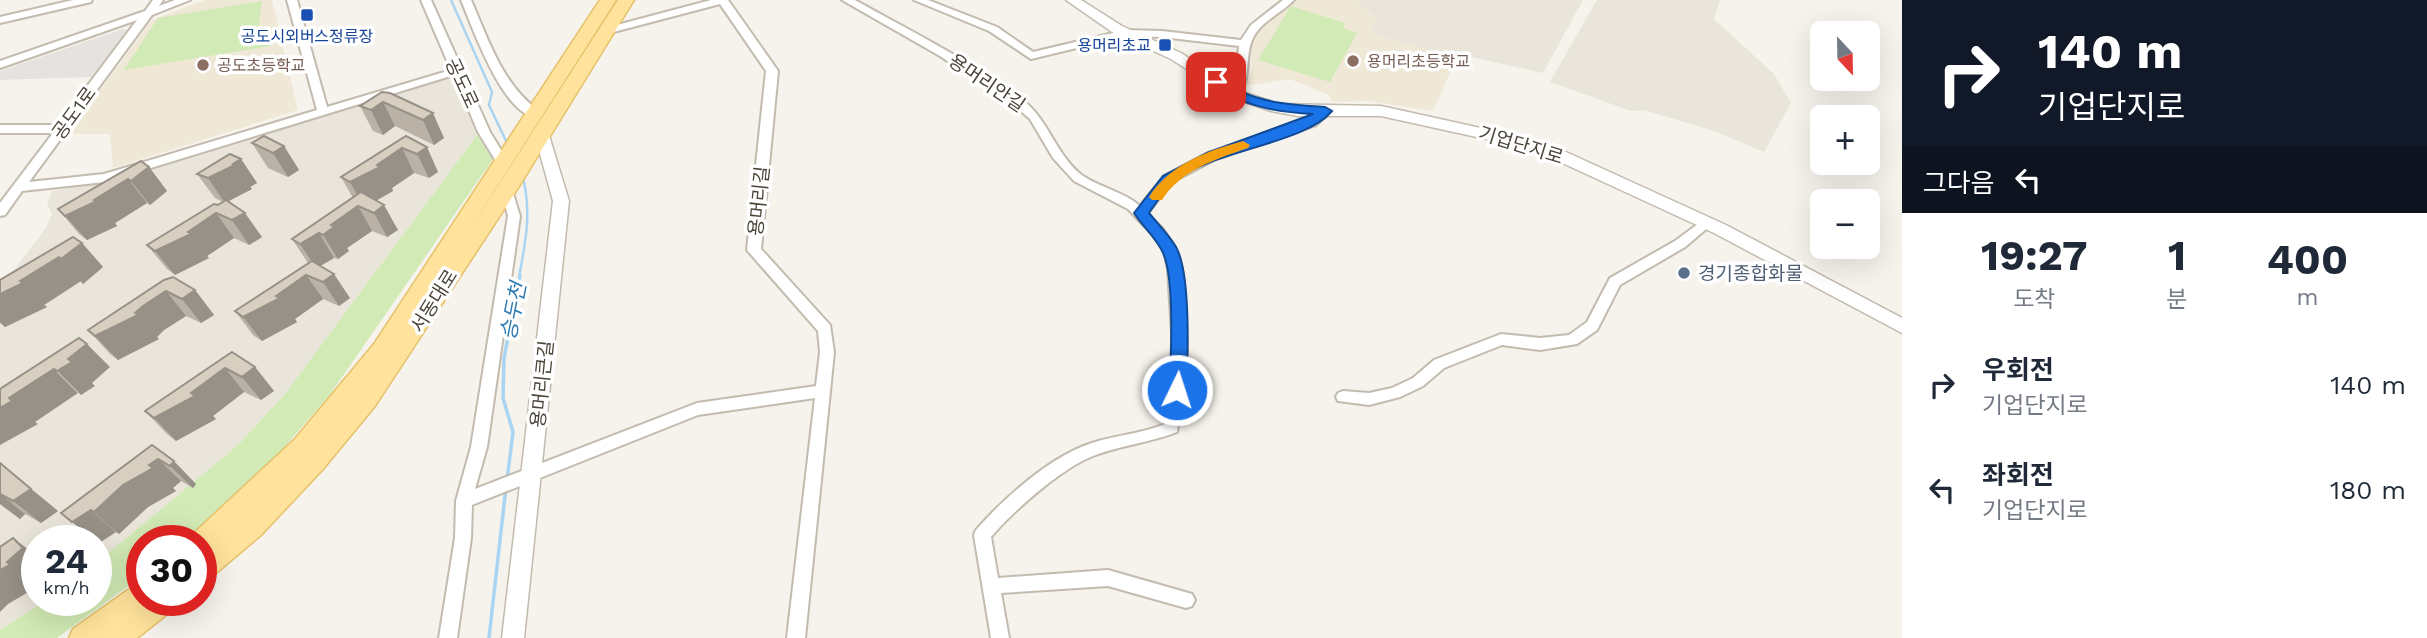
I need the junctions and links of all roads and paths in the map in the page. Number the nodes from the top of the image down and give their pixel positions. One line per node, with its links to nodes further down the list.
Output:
1 (87, 0): 15 (street)
2 (158, 0): 14 (street)
3 (185, 0): 14 (street)
4 (292, 0): 23 (street)
5 (426, 0): 27 (street, 공도로)
6 (466, 0): 24 (street, 공도로)
7 (608, 0): 24 (main road, 서동대로)
8 (626, 0): 16 (main road, 서동대로)
9 (722, 0): 16 (street); 33 (street, 용머리길)
10 (847, 0): 30 (street, 용머리안길)
11 (919, 0): 17 (street)
12 (1072, 0): 17 (street, 기업단지로)
13 (1289, 0): 18 (street)
14 (148, 13): 19 (street); 26 (street, 공도1로)
15 (0, 20)
16 (606, 31): 24 (main road, 서동대로)
17 (1126, 33): 18 (street); 21 (street, 기업단지로)
18 (1246, 44): 21 (street)
19 (0, 65)
20 (450, 74): 23 (street)
21 (1235, 94): 22 (street, 기업단지로)
22 (1325, 111): 30 (street); 31 (street, 기업단지로)
23 (323, 112): 28 (street)
24 (536, 127): 27 (main road, 서동대로); 27 (main road, 서동대로); 35 (street, 용머리큰길)
25 (0, 129): 26 (street)
26 (63, 129): 28 (street, 공도1로)
27 (507, 173): 36 (street); 37 (main road, 서동대로); 38 (main road, 서동대로)
28 (19, 187): 29 (street, 공도1로)
29 (0, 212)
30 (1141, 213): 39 (street, 용머리안길)
31 (1706, 222): 32 (street, 기업단지로); 34 (street)
32 (1902, 326)
33 (822, 391): 35 (street); 47 (street, 용머리길)
34 (1343, 397)
35 (524, 478): 36 (street); 46 (street, 용머리큰길)
36 (471, 499): 45 (street)
37 (217, 528)
38 (217, 556)
39 (990, 586): 40 (street); 48 (street, 용머리안길)
40 (1186, 600)
41 (126, 604): 43 (main road)
42 (145, 616): 44 (main road)
43 (82, 638)
44 (116, 638)
45 (448, 638)
46 (513, 638)
47 (796, 638)
48 (1000, 638)

